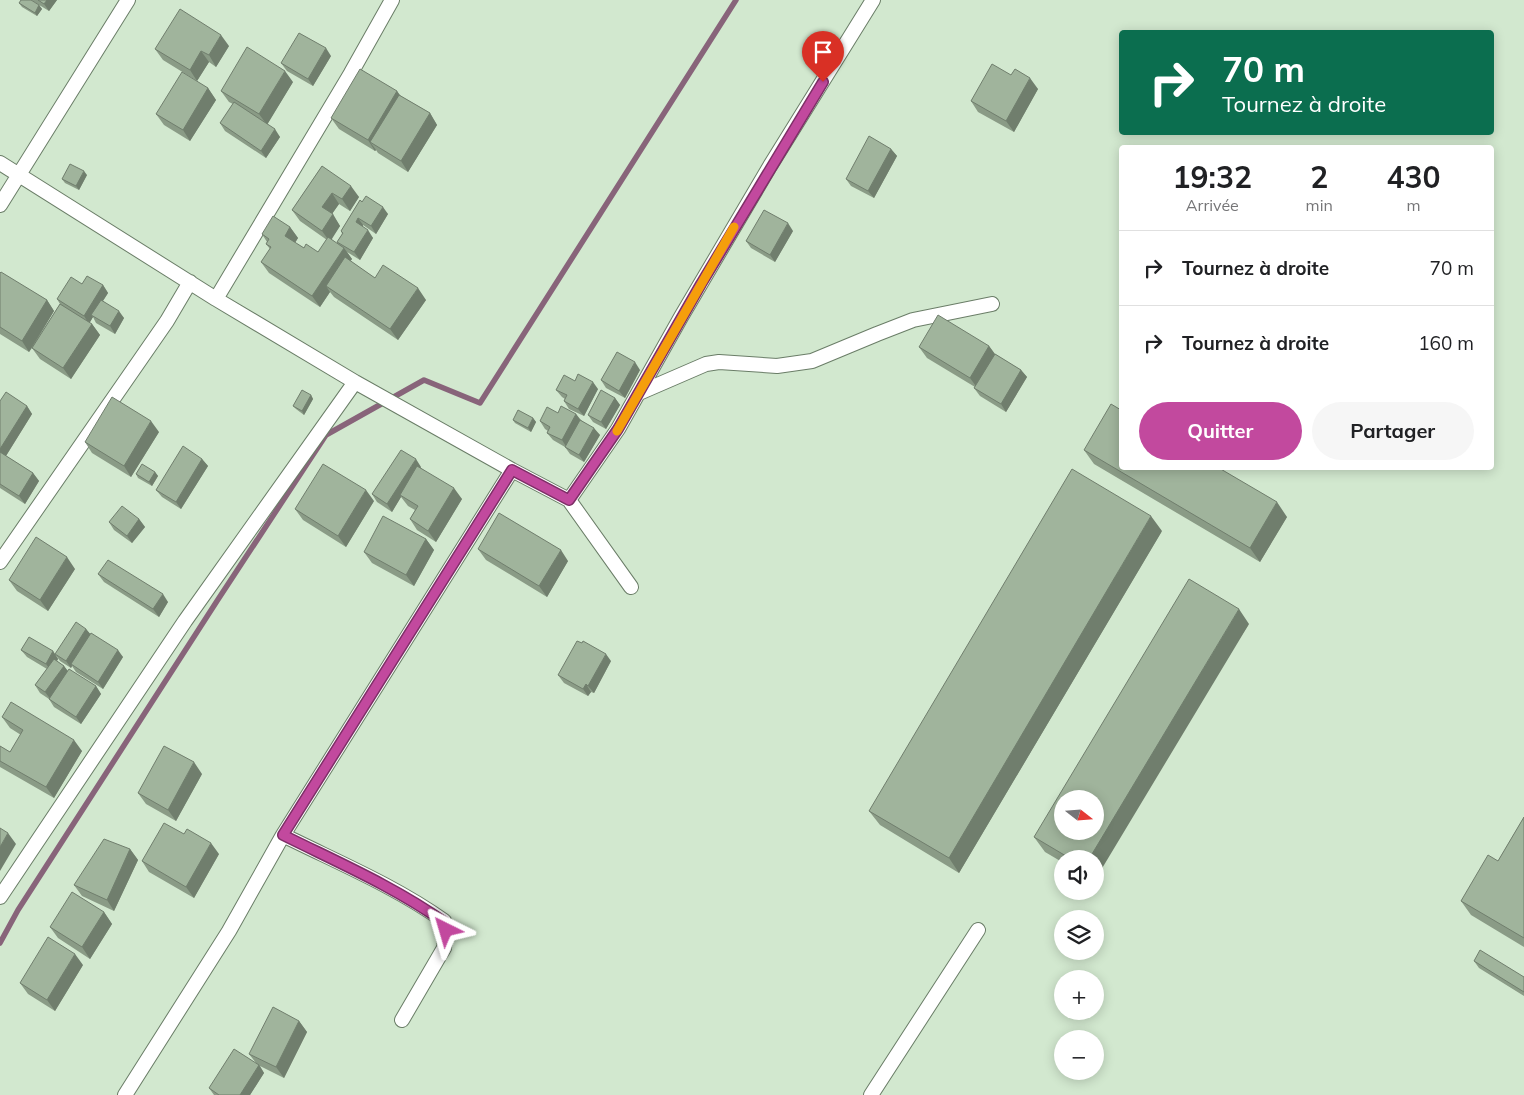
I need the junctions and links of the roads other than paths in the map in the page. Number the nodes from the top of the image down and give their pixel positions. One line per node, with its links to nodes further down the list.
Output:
1 (128, 0): 5 (street)
2 (392, 0): 8 (street)
3 (873, 0): 11 (street)
4 (0, 163): 5 (street)
5 (19, 174): 6 (street); 7 (street)
6 (0, 205)
7 (190, 282): 8 (street); 14 (street)
8 (216, 299): 10 (street)
9 (992, 304): 11 (street)
10 (355, 382): 12 (street); 17 (street)
11 (639, 394): 13 (street)
12 (512, 470): 13 (street); 16 (street)
13 (569, 500): 15 (street)
14 (0, 562)
15 (631, 587)
16 (283, 835): 19 (street); 20 (street)
17 (0, 897)
18 (978, 930): 21 (street)
19 (402, 1020)
20 (125, 1095)
21 (871, 1095)

